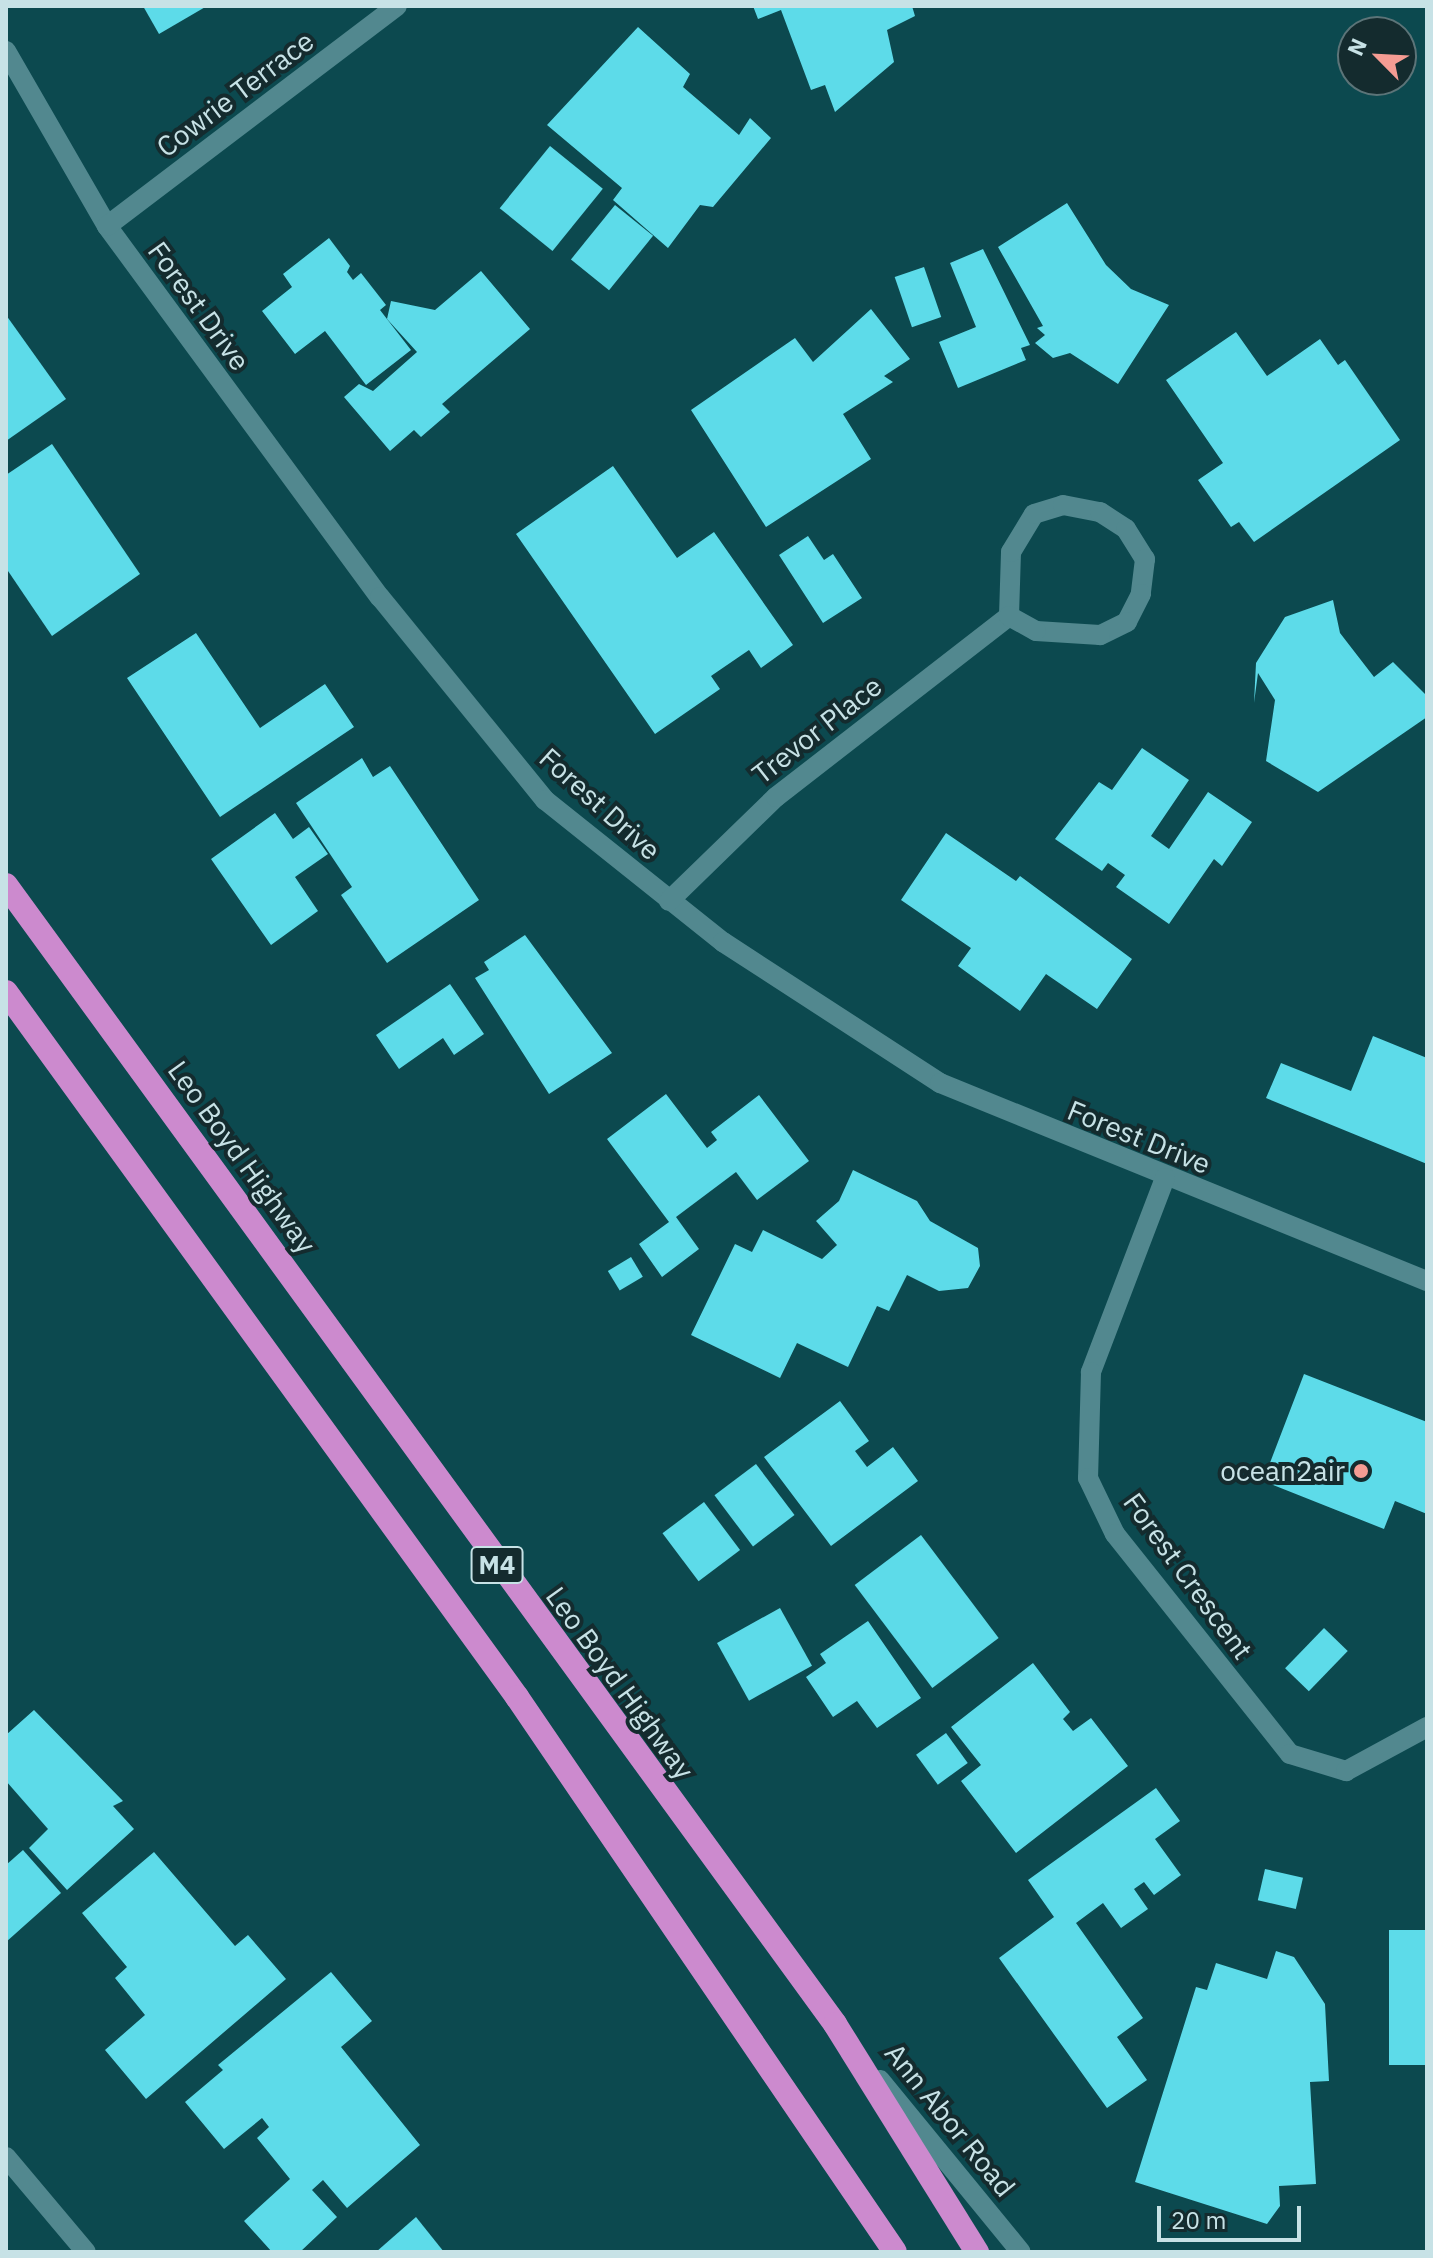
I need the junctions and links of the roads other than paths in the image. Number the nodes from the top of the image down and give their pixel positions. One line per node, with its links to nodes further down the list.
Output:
1 (397, 6): 3 (street, Cowrie Terrace)
2 (6, 51): 3 (street, Forest Drive)
3 (107, 226): 6 (street, Forest Drive)
4 (1009, 616): 4 (street); 6 (street, Trevor Place)
5 (6, 885): 11 (highway, Leo Boyd Highway / M4)
6 (669, 901): 8 (street, Forest Drive)
7 (6, 992): 14 (highway, M4)
8 (1165, 1178): 9 (street, Forest Drive); 10 (street, Forest Crescent)
9 (1427, 1281)
10 (1427, 1727)
11 (835, 2024): 15 (highway, Leo Boyd Highway / M4); 16 (street, Ann Abor Road)
12 (6, 2157): 13 (street)
13 (86, 2252)
14 (895, 2252)
15 (977, 2252)
16 (1021, 2252)

